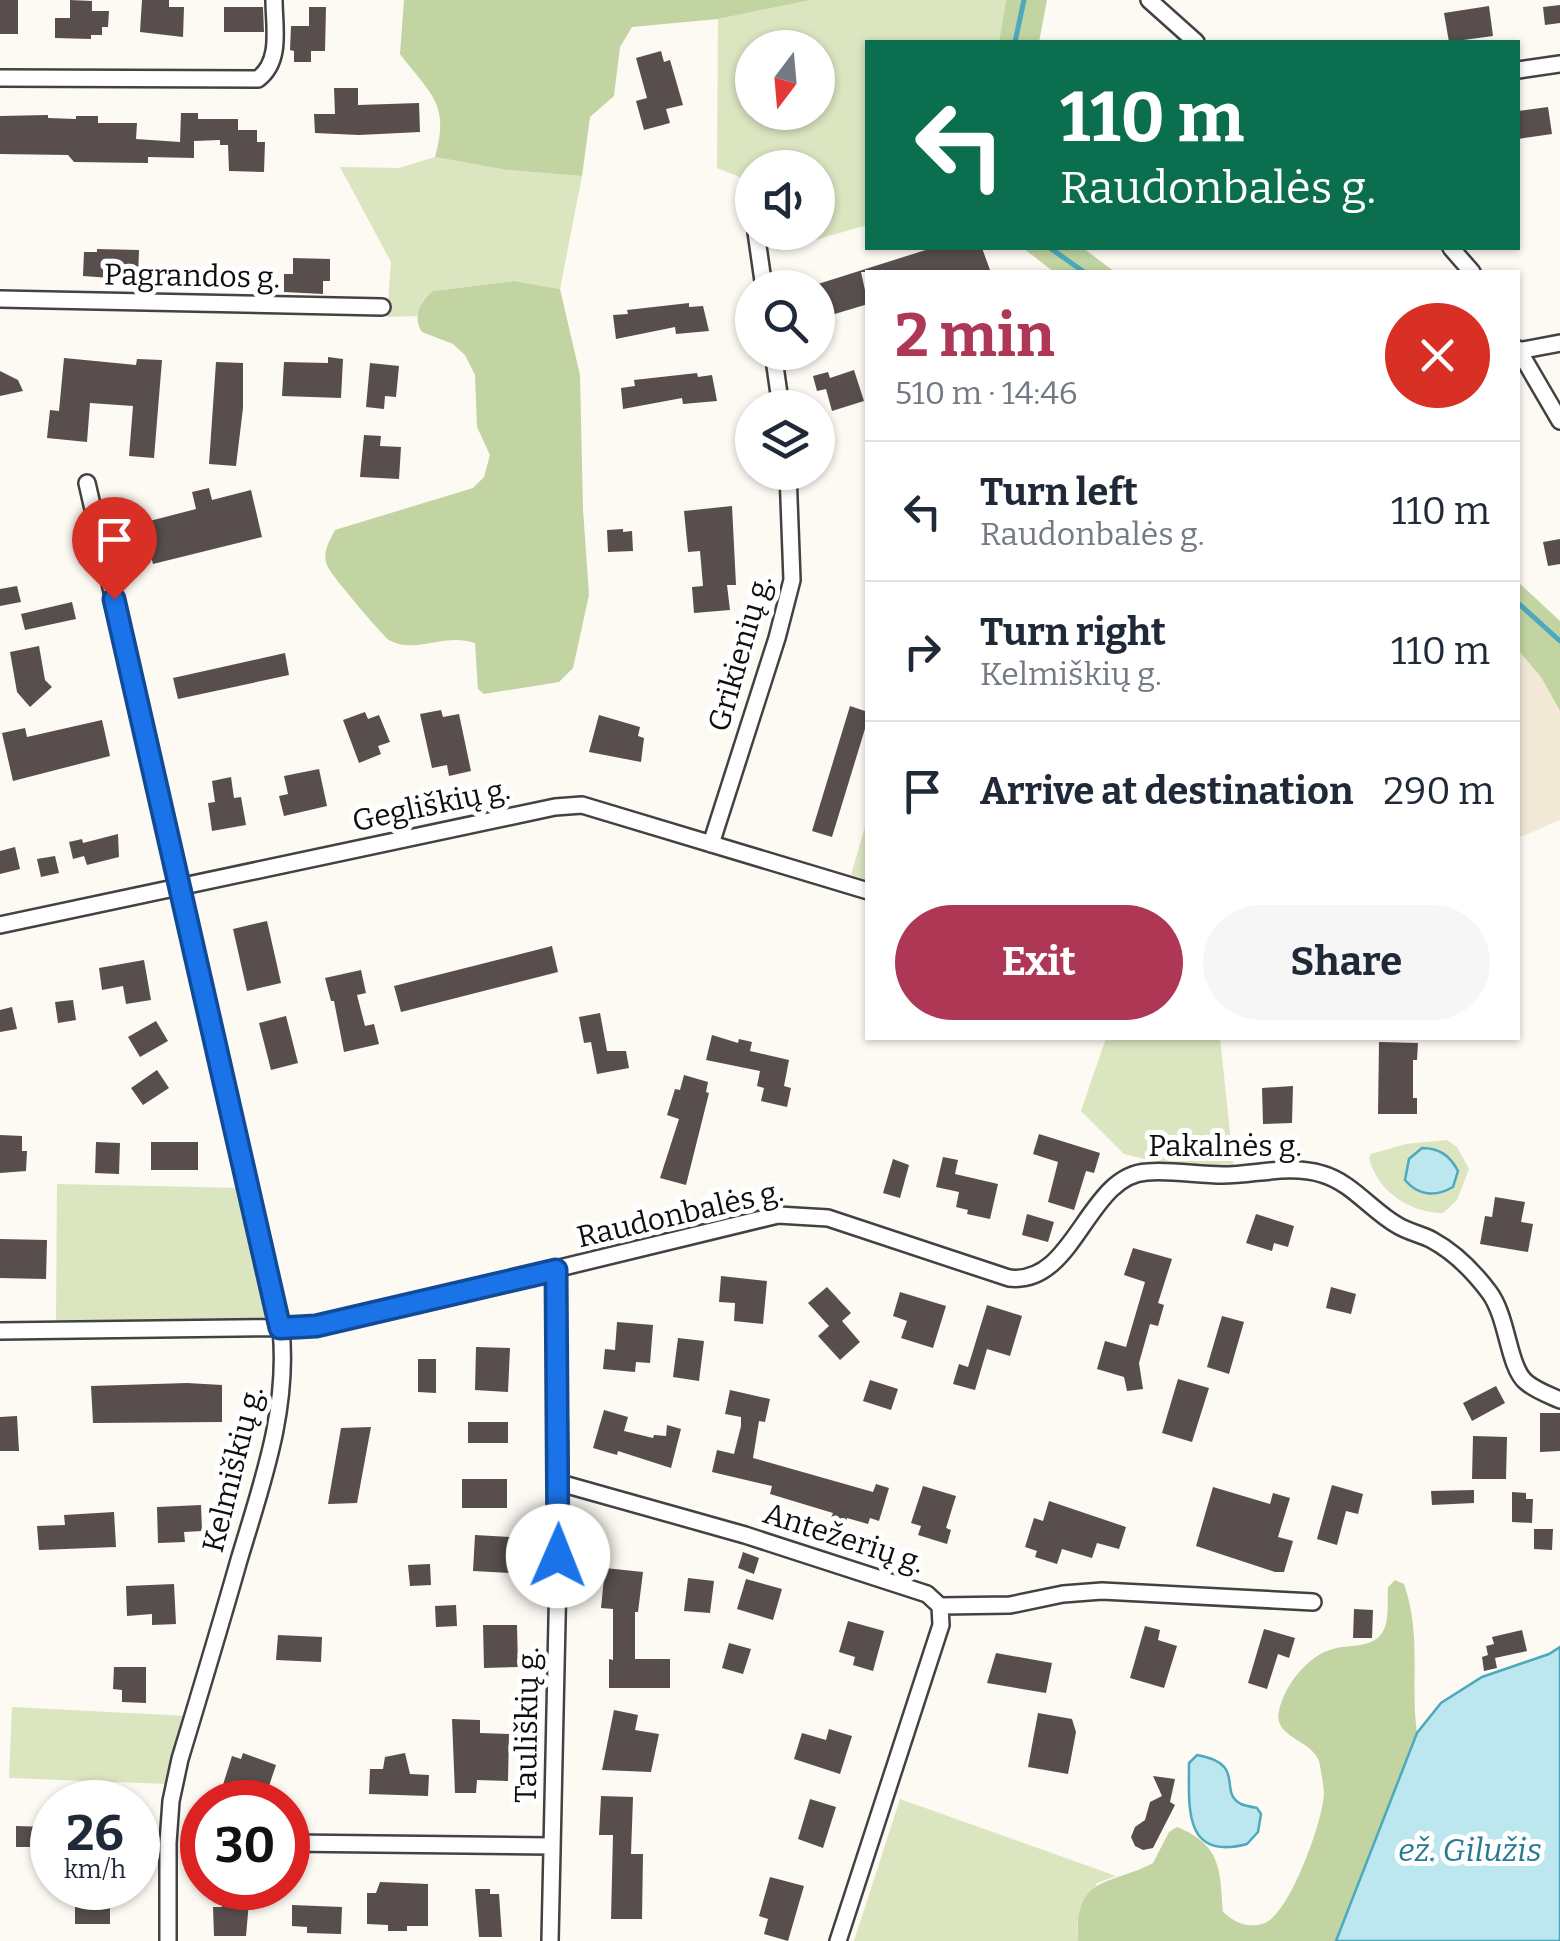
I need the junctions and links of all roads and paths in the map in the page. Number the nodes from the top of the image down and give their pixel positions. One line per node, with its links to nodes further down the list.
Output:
1 (274, 0): 6 (street)
2 (1150, 0): 3 (street)
3 (1194, 40)
4 (1560, 64): 5 (street)
5 (1520, 70)
6 (0, 78)
7 (1453, 250): 8 (street)
8 (1470, 270)
9 (0, 299): 10 (street, Pagrandos g.)
10 (382, 307)
11 (1560, 343): 12 (street)
12 (1520, 350)
13 (1520, 353): 14 (street)
14 (1560, 421)
15 (86, 483): 18 (street, Kelmiškių g.)
16 (789, 490): 17 (street, Grikienių g.)
17 (711, 844): 18 (street, Gegliškių g.); 19 (street, Gegliškių g.)
18 (181, 886): 20 (street, Gegliškių g.); 23 (street, Kelmiškių g.)
19 (865, 889)
20 (0, 925)
21 (556, 1270): 22 (street, Raudonbalės g.); 23 (street, Raudonbalės g.); 26 (street, Tauliškių g.)
22 (1010, 1278): 25 (street, Pakalnės g.)
23 (280, 1328): 24 (street, Raudonbalės g.); 31 (street, Kelmiškių g.)
24 (0, 1331)
25 (1560, 1400)
26 (560, 1483): 28 (street, Antežerių g.); 30 (street, Tauliškių g.)
27 (1313, 1602): 28 (street)
28 (940, 1606): 33 (street, Antežerių g.)
29 (310, 1843): 30 (street)
30 (552, 1846): 32 (street, Tauliškių g.)
31 (168, 1941)
32 (550, 1941)
33 (838, 1941)

